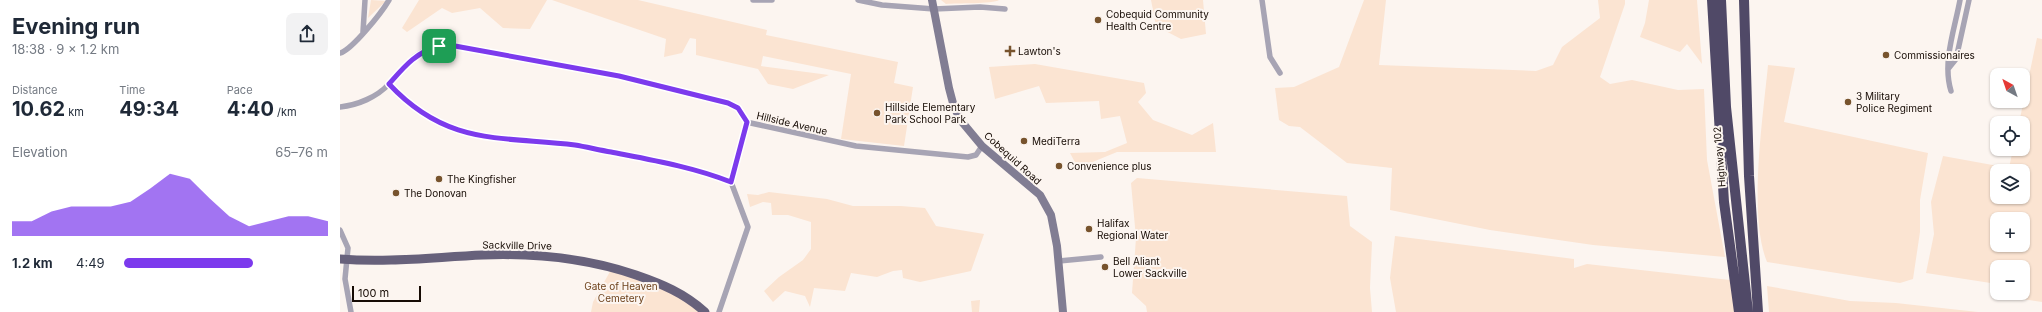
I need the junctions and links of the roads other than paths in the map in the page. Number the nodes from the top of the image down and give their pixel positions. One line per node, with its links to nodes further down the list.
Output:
1 (365, 0): 15 (street)
2 (389, 0): 15 (street)
3 (753, 0): 4 (street)
4 (772, 0)
5 (858, 0): 13 (street)
6 (932, 0): 13 (main road, Cobequid Road)
7 (1262, 0): 18 (street)
8 (1712, 0): 29 (highway)
9 (1721, 0): 29 (highway, Highway 102)
10 (1744, 0): 34 (highway)
11 (1960, 0): 17 (street)
12 (1969, 0): 17 (street)
13 (934, 9): 14 (street); 23 (main road, Cobequid Road)
14 (1005, 9)
15 (363, 32): 16 (street)
16 (340, 53)
17 (1948, 69): 20 (street)
18 (1280, 73)
19 (389, 84): 21 (street, Hillside Avenue); 22 (street, Hillside Avenue); 24 (street)
20 (1951, 91)
21 (340, 107)
22 (747, 122): 23 (street, Hillside Avenue); 24 (street)
23 (982, 146): 28 (main road, Cobequid Road)
24 (731, 182): 32 (street)
25 (340, 230): 27 (street)
26 (1101, 257): 28 (street)
27 (344, 259): 30 (street); 31 (main road, Sackville Drive)
28 (1059, 261): 33 (main road, Cobequid Road)
29 (1745, 310)
30 (351, 312)
31 (705, 312)
32 (719, 312)
33 (1063, 312)
34 (1758, 312)

